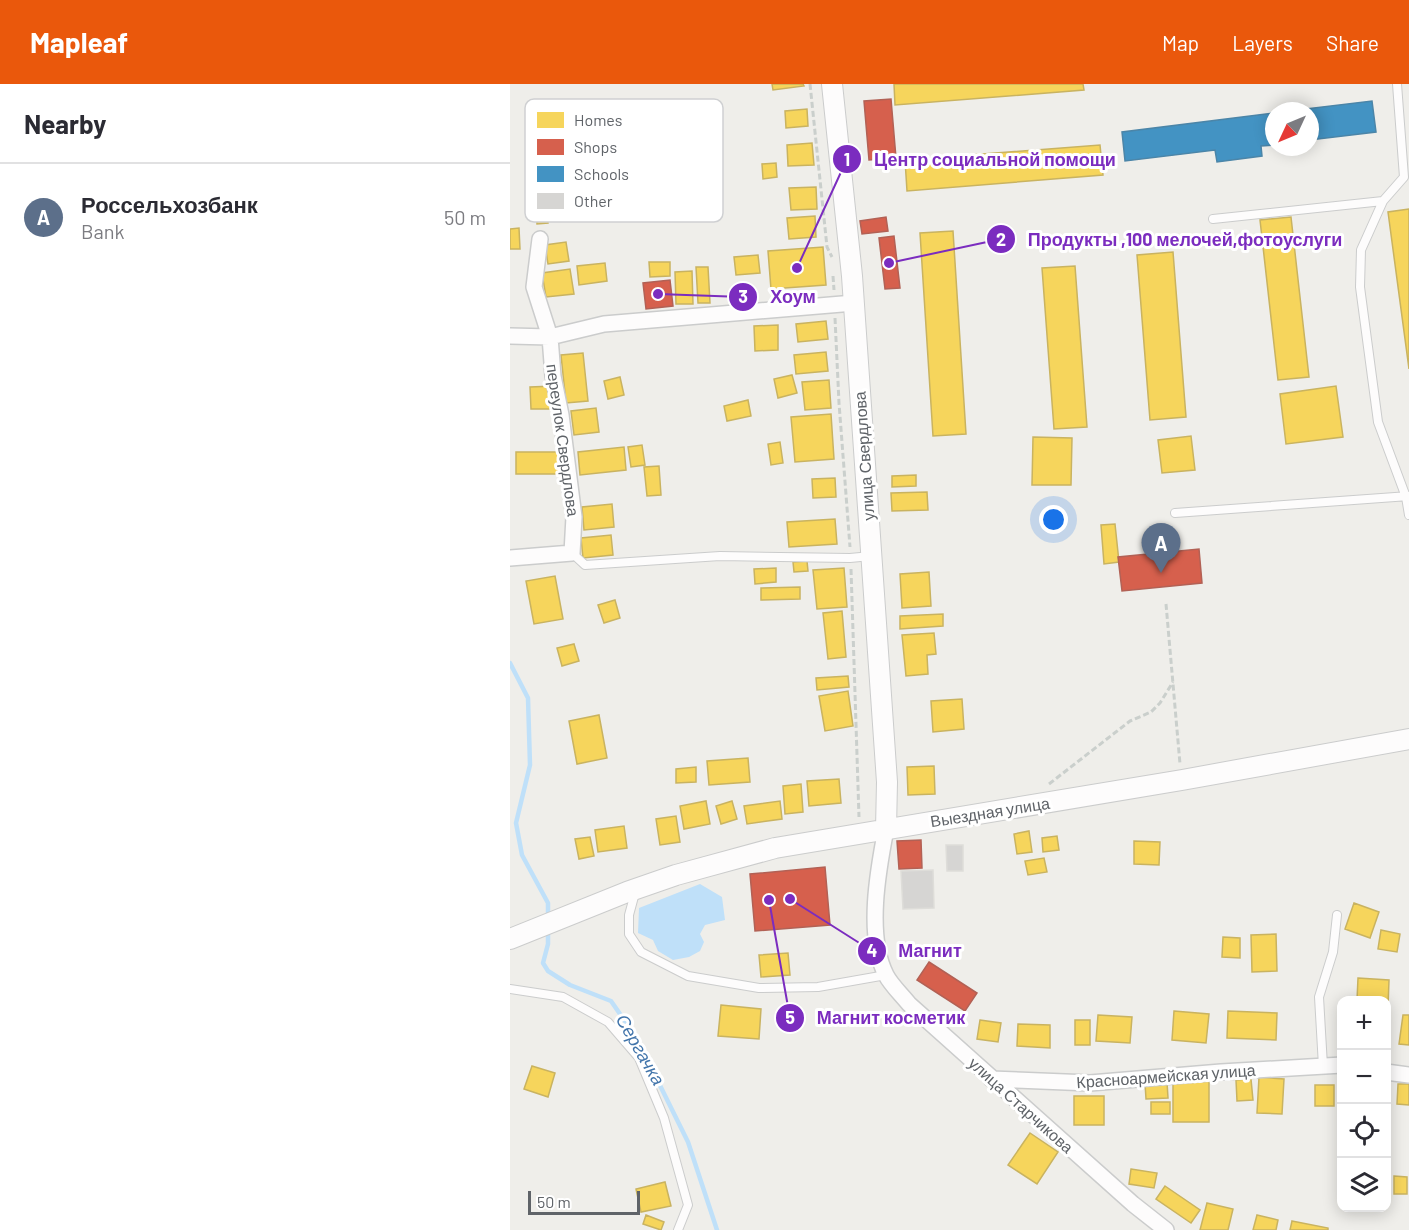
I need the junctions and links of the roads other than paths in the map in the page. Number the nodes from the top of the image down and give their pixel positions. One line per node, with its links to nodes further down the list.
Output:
1 (832, 84): 6 (street, улица Свердлова)
2 (1397, 84): 3 (lane)
3 (1383, 201): 4 (lane); 9 (lane)
4 (1213, 219)
5 (540, 239): 8 (street, переулок Свердлова)
6 (844, 304): 8 (street); 13 (street, улица Свердлова)
7 (510, 336): 8 (street)
8 (550, 337): 12 (street, переулок Свердлова)
9 (1408, 496): 10 (lane); 11 (lane)
10 (1175, 513)
11 (1409, 515)
12 (572, 553): 13 (lane); 14 (street)
13 (871, 556): 16 (street, улица Свердлова)
14 (510, 558)
15 (1409, 739): 16 (street, Выездная улица)
16 (886, 829): 17 (street, Выездная улица); 20 (street, улица Старчикова)
17 (636, 889): 19 (street, Выездная улица); 20 (lane)
18 (1337, 915): 23 (lane)
19 (513, 937)
20 (886, 975): 26 (street, улица Старчикова)
21 (510, 989): 27 (lane)
22 (1337, 1065): 23 (street, Красноармейская улица)
23 (1323, 1066): 26 (street, Красноармейская улица)
24 (1391, 1072): 25 (street)
25 (1409, 1075)
26 (991, 1079): 28 (street, улица Старчикова)
27 (678, 1230)
28 (1166, 1230)

